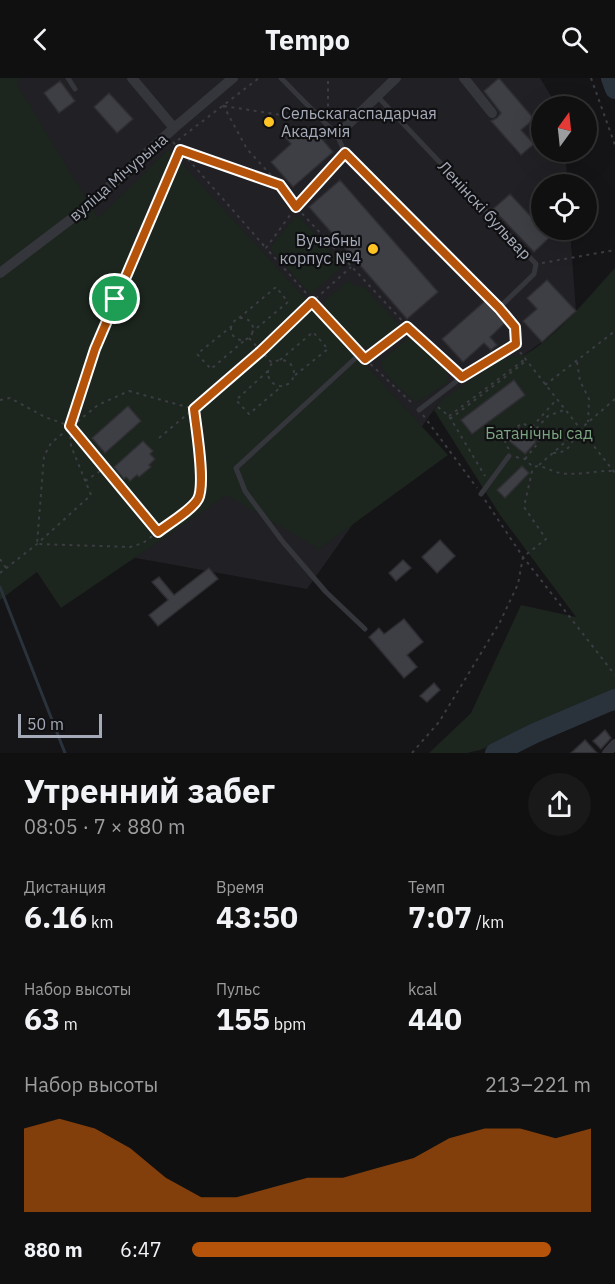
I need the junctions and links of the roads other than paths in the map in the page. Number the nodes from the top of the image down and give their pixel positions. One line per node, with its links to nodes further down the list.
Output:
1 (68, 78): 7 (lane)
2 (132, 78): 11 (street)
3 (233, 78): 11 (street, вуліца Мічурына)
4 (281, 78): 10 (lane)
5 (396, 78): 8 (street)
6 (464, 78): 9 (street)
7 (75, 89)
8 (378, 96): 10 (street); 13 (lane, Ленінскі бульвар)
9 (492, 113)
10 (337, 135): 13 (lane)
11 (171, 136): 12 (street, вуліца Мічурына)
12 (0, 273)
13 (499, 308): 15 (lane)
14 (360, 354): 18 (lane)
15 (419, 410)
16 (509, 456): 17 (lane)
17 (481, 494)
18 (365, 628)
19 (615, 744): 20 (street)
20 (607, 753)

